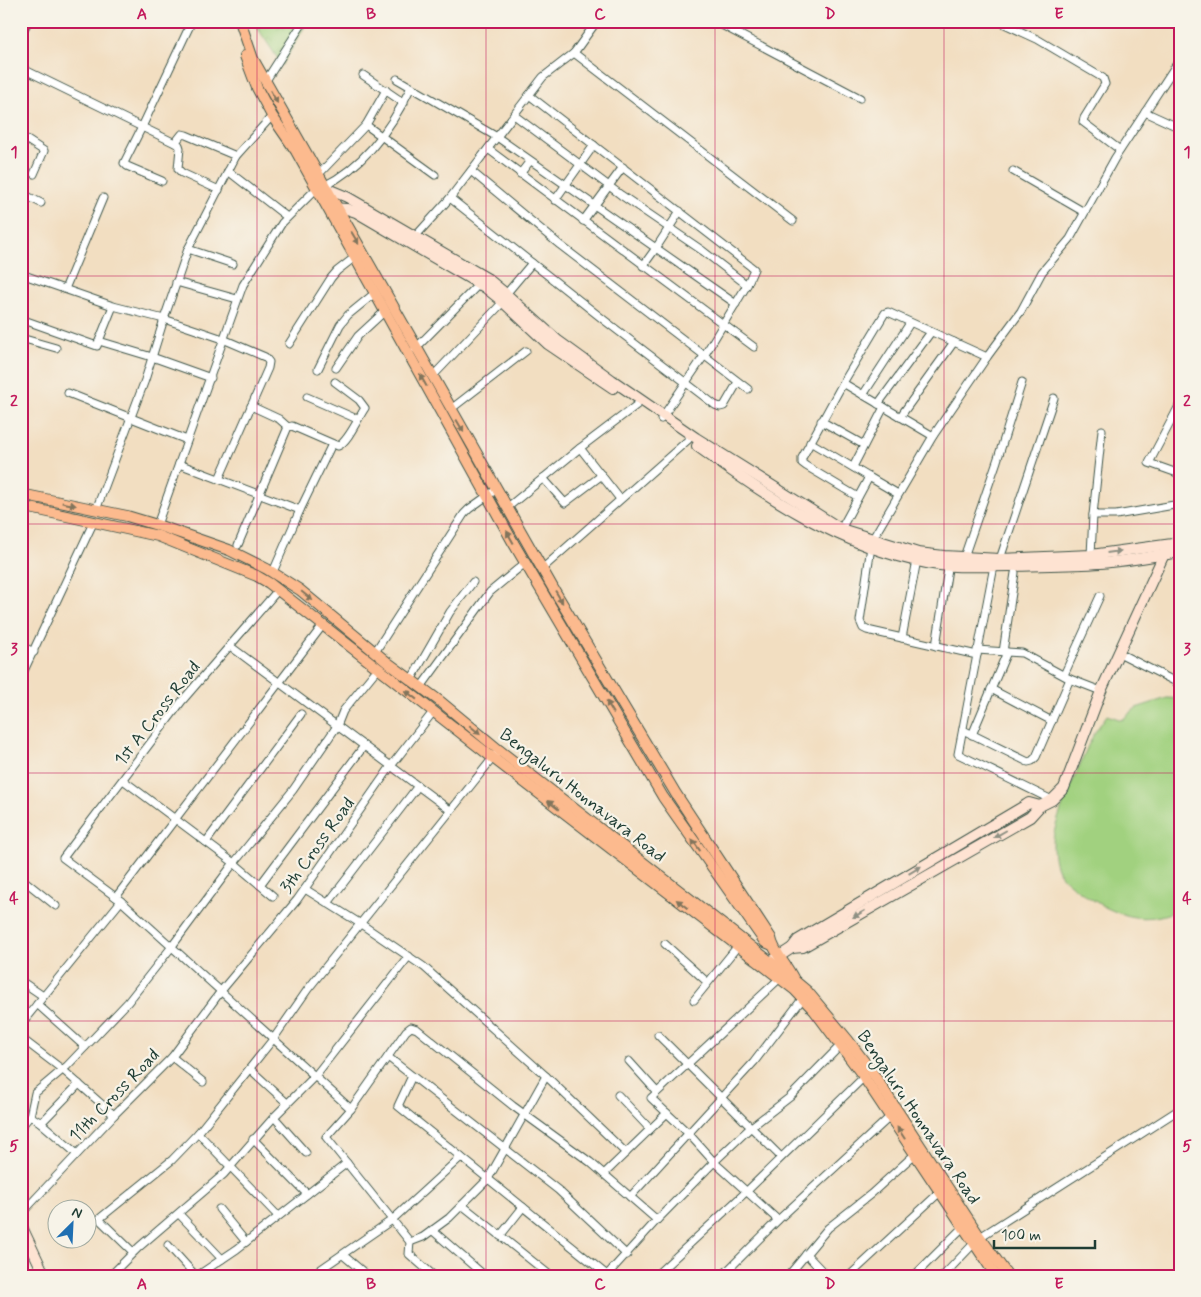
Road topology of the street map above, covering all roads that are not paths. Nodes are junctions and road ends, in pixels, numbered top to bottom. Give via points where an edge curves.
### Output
1 (27, 21) edge
2 (192, 21) edge
3 (233, 21) edge
4 (240, 21) edge
5 (304, 21) edge
6 (597, 21) edge
7 (714, 21) edge
8 (998, 21) edge
9 (21, 31) edge
10 (574, 52) junction
11 (1180, 59) edge
12 (21, 68) edge
13 (363, 75) dead end
14 (397, 79) dead end
15 (266, 82) junction
16 (412, 87) junction
17 (386, 90) junction
18 (529, 95) junction
19 (860, 98) dead end
20 (404, 103) junction
21 (1145, 112) junction
22 (514, 114) junction
23 (272, 116) junction
24 (366, 125) junction
25 (142, 127) junction
26 (1180, 128) edge
27 (21, 136) edge
28 (382, 137) junction
29 (497, 137) junction
30 (175, 143) junction
31 (594, 145) junction
32 (488, 149) junction
33 (1120, 150) junction
34 (236, 156) junction
35 (530, 161) junction
36 (581, 164) junction
37 (623, 167) junction
38 (228, 171) junction
39 (471, 171) junction
40 (1013, 171) dead end
41 (34, 174) dead end
42 (520, 174) junction
43 (318, 175) junction
44 (435, 175) dead end
45 (162, 181) dead end
46 (566, 185) junction
47 (609, 185) junction
48 (321, 187) junction
49 (219, 190) junction
50 (21, 193) edge
51 (103, 198) dead end
52 (450, 198) junction
53 (555, 200) junction
54 (41, 203) dead end
55 (594, 205) junction
56 (332, 208) junction
57 (680, 211) junction
58 (1084, 212) junction
59 (287, 217) junction
60 (582, 221) junction
61 (793, 221) dead end
62 (668, 227) junction
63 (413, 240) junction
64 (656, 248) junction
65 (188, 249) junction
66 (355, 257) junction
67 (532, 263) junction
68 (233, 264) dead end
69 (643, 266) junction
70 (23, 275) edge
71 (176, 282) junction
72 (479, 284) junction
73 (21, 285) edge
74 (748, 285) junction
75 (65, 289) junction
76 (375, 293) junction
77 (505, 298) junction
78 (237, 299) junction
79 (736, 304) junction
80 (113, 306) junction
81 (385, 311) junction
82 (21, 319) edge
83 (164, 319) junction
84 (910, 322) junction
85 (723, 325) junction
86 (931, 332) junction
87 (21, 338) edge
88 (223, 340) junction
89 (98, 341) junction
90 (954, 342) junction
91 (289, 344) dead end
92 (754, 347) dead end
93 (56, 348) dead end
94 (413, 351) junction
95 (526, 351) dead end
96 (704, 356) junction
97 (152, 357) junction
98 (987, 357) junction
99 (336, 368) dead end
100 (318, 369) dead end
101 (211, 378) junction
102 (432, 378) junction
103 (335, 382) dead end
104 (738, 382) junction
105 (1022, 382) dead end
106 (686, 383) junction
107 (843, 383) junction
108 (748, 389) dead end
109 (68, 393) dead end
110 (863, 395) junction
111 (308, 397) dead end
112 (1054, 398) dead end
113 (638, 404) junction
114 (1180, 404) edge
115 (251, 406) junction
116 (881, 406) junction
117 (451, 409) junction
118 (131, 417) junction
119 (900, 417) junction
120 (662, 418) junction
121 (357, 419) junction
122 (822, 421) junction
123 (288, 427) junction
124 (1102, 430) dead end
125 (933, 436) junction
126 (188, 440) junction
127 (688, 440) junction
128 (810, 442) junction
129 (332, 444) junction
130 (864, 444) junction
131 (580, 448) junction
132 (179, 464) junction
133 (853, 467) junction
134 (1180, 474) edge
135 (602, 475) junction
136 (870, 477) junction
137 (543, 478) junction
138 (219, 479) junction
139 (497, 489) junction
140 (21, 494) edge
141 (259, 494) junction
142 (898, 494) junction
143 (487, 496) junction
144 (858, 497) junction
145 (620, 498) junction
146 (1180, 504) edge
147 (21, 506) edge
148 (508, 507) junction
149 (96, 510) junction
150 (300, 510) junction
151 (1093, 515) junction
152 (94, 521) junction
153 (157, 525) junction
154 (841, 529) junction
155 (871, 543) junction
156 (1180, 543) edge
157 (238, 545) dead end
158 (1166, 549) junction
159 (1180, 552) edge
160 (1091, 555) junction
161 (964, 557) junction
162 (916, 560) junction
163 (949, 561) junction
164 (997, 562) junction
165 (525, 563) junction
166 (543, 568) junction
167 (273, 572) junction
168 (1015, 574) dead end
169 (473, 582) dead end
170 (278, 590) junction
171 (1100, 596) dead end
172 (323, 625) junction
173 (902, 638) junction
174 (21, 646) edge
175 (230, 646) junction
176 (936, 646) junction
177 (34, 652) junction
178 (375, 652) junction
179 (1005, 652) junction
180 (977, 653) junction
181 (1119, 653) junction
182 (378, 668) junction
183 (21, 677) edge
184 (1067, 677) junction
185 (411, 680) junction
186 (280, 683) junction
187 (1180, 684) edge
188 (421, 687) junction
189 (991, 689) junction
190 (1101, 691) junction
191 (433, 712) junction
192 (301, 714) dead end
193 (1052, 721) junction
194 (337, 726) junction
195 (963, 730) junction
196 (972, 735) junction
197 (364, 746) junction
198 (496, 754) junction
199 (391, 766) junction
200 (123, 780) junction
201 (418, 786) junction
202 (1052, 800) junction
203 (450, 810) junction
204 (176, 820) junction
205 (206, 842) junction
206 (234, 863) junction
207 (21, 878) edge
208 (260, 885) junction
209 (305, 888) junction
210 (274, 896) dead end
211 (119, 899) junction
212 (328, 903) junction
213 (56, 906) dead end
214 (361, 924) junction
215 (756, 929) junction
216 (735, 934) junction
217 (665, 944) dead end
218 (772, 945) junction
219 (172, 947) junction
220 (737, 947) junction
221 (409, 956) junction
222 (780, 956) junction
223 (766, 964) junction
224 (779, 979) junction
225 (21, 981) edge
226 (707, 982) junction
227 (797, 990) junction
228 (221, 991) junction
229 (43, 996) junction
230 (694, 1000) dead end
231 (36, 1004) junction
232 (21, 1024) edge
233 (658, 1035) dead end
234 (21, 1038) edge
235 (274, 1038) junction
236 (841, 1045) junction
237 (85, 1047) junction
238 (172, 1057) junction
239 (388, 1057) junction
240 (628, 1061) dead end
241 (686, 1064) junction
242 (250, 1069) junction
243 (63, 1070) junction
244 (315, 1076) junction
245 (412, 1076) junction
246 (546, 1076) junction
247 (864, 1077) junction
248 (203, 1082) dead end
249 (79, 1084) junction
250 (657, 1092) junction
251 (618, 1095) dead end
252 (721, 1098) junction
253 (287, 1103) junction
254 (351, 1109) junction
255 (1180, 1109) edge
256 (667, 1113) junction
257 (893, 1113) junction
258 (524, 1114) junction
259 (30, 1116) junction
260 (114, 1116) junction
261 (274, 1117) junction
262 (40, 1122) junction
263 (21, 1127) edge
264 (750, 1128) junction
265 (650, 1129) junction
266 (198, 1133) junction
267 (688, 1134) junction
268 (253, 1139) junction
269 (505, 1149) junction
270 (306, 1153) dead end
271 (626, 1153) junction
272 (77, 1154) junction
273 (915, 1154) junction
274 (461, 1157) junction
275 (781, 1158) junction
276 (347, 1162) junction
277 (714, 1162) junction
278 (230, 1165) junction
279 (604, 1174) junction
280 (488, 1179) junction
281 (747, 1190) junction
282 (940, 1192) junction
283 (307, 1194) junction
284 (630, 1197) junction
285 (462, 1205) junction
286 (523, 1207) junction
287 (219, 1209) dead end
288 (21, 1214) edge
289 (179, 1214) junction
290 (278, 1216) junction
291 (392, 1220) junction
292 (657, 1220) junction
293 (778, 1220) junction
294 (21, 1225) edge
295 (963, 1227) junction
296 (432, 1230) junction
297 (500, 1236) junction
298 (977, 1240) junction
299 (246, 1242) junction
300 (410, 1242) junction
301 (168, 1245) dead end
302 (31, 1246) junction
303 (133, 1252) junction
304 (806, 1254) junction
305 (343, 1255) junction
306 (627, 1255) junction
307 (21, 1259) edge
308 (222, 1259) junction
309 (607, 1275) edge
310 (45, 1276) edge
311 (110, 1276) edge
312 (196, 1276) edge
313 (311, 1276) edge
314 (368, 1276) edge
315 (434, 1276) edge
316 (485, 1276) edge
317 (551, 1276) edge
318 (655, 1276) edge
319 (722, 1276) edge
320 (788, 1276) edge
321 (827, 1276) edge
322 (850, 1276) edge
323 (914, 1276) edge
324 (943, 1276) edge
325 (996, 1276) edge
326 (1008, 1276) edge

1 - 9 main road
2 - 25 street
3 - 23 main road via 257,88
4 - 15 main road via 253,59
5 - 15 street
6 - 10 street
7 - 19 street
8 - 33 street via 1037,39 1103,78 1106,84 1083,122
10 - 18 street via 543,77
10 - 61 street
11 - 21 street
12 - 25 street
13 - 17 street
14 - 16 street
15 -> 43 main road
16 - 20 street
16 - 29 street
17 - 20 street
17 - 24 street
18 - 22 street
18 - 31 street
20 - 28 street
21 - 26 street
21 - 33 street
22 - 29 street
22 - 36 street
23 - 34 street
23 - 48 main road
24 - 28 street
24 - 43 street
25 - 30 street
25 - 45 street via 124,163
27 - 41 street via 44,151
28 - 44 street
28 - 48 street via 343,177
29 - 32 street
29 - 35 street
30 - 34 street via 182,134
30 - 49 street via 180,148 178,169
31 - 36 street
31 - 37 street
32 - 39 street
32 - 42 street
33 - 58 street
34 - 38 street
35 - 42 street
35 - 46 street
36 - 46 street
36 - 47 street
37 - 47 street
37 - 57 street
38 - 49 street
38 - 59 street
39 - 52 street
39 - 96 street via 560,245
40 - 58 street
42 - 53 street
43 - 48 main road
46 - 53 street
46 - 55 street
47 - 55 street
47 - 62 street
48 - 56 main road
48 - 59 street
48 - 63 main road via 373,212
49 - 65 street
50 - 54 street
51 - 75 street
52 - 63 street
52 - 67 street
53 - 60 street
55 - 60 street
55 - 64 street
56 - 63 main road via 356,212
56 - 66 main road
56 -> 94 main road
57 - 62 street
57 - 74 street via 754,269
58 - 98 street via 1070,239 1042,272 1021,311
59 - 78 street via 250,272
60 - 69 street
62 - 64 street
62 - 74 street
63 - 72 main road
63 - 77 main road via 488,280
64 - 69 street
64 - 79 street
65 - 68 street
65 - 71 street
66 - 76 main road
66 - 91 street via 332,278
67 - 77 street
67 - 106 street
69 - 85 street
70 - 73 street
70 - 75 street
71 - 78 street
71 - 83 street
72 - 77 main road
72 - 94 street
74 - 79 street
75 - 80 street
76 - 81 main road
76 - 100 street via 340,325
77 - 102 street
77 - 113 main road via 536,334 598,380
77 - 120 main road
78 - 88 street
79 - 85 street
80 - 83 street
80 - 89 street
81 - 94 main road
81 - 99 street via 358,336
82 - 89 street via 97,346
83 - 88 street
83 - 97 street
84 - 86 street
84 - 107 street via 885,312
84 - 110 street
85 - 92 street
85 - 96 street
86 - 90 street
86 - 116 street
87 - 93 street
88 - 101 street
88 - 115 street via 265,357 269,362
89 - 97 street
90 - 98 street
90 - 119 street
94 - 102 main road
143 -> 94 main road
95 - 117 street
96 - 104 street
96 - 106 street
97 - 101 street
97 - 118 street
98 - 125 street
101 - 126 street
102 - 117 main road
103 - 121 street via 359,400 364,408
104 - 106 street via 724,406 720,407
104 - 108 street
105 - 161 street
106 - 120 street
107 - 110 street
107 - 122 street
109 - 118 street
110 - 116 street
111 - 121 street
112 - 164 street
113 - 120 main road
113 - 131 street
114 - 134 street via 1149,463
115 - 123 street via 279,419
115 - 138 street
116 - 119 street
116 - 130 street
117 -> 139 main road
118 - 126 street
118 - 149 street
119 - 125 street
120 - 127 main road
120 - 154 main road
121 - 129 street via 342,444
122 - 128 street
122 - 130 street
123 - 129 street
123 - 141 street
124 - 151 street
125 - 142 street
126 - 132 street
127 - 145 street
127 - 155 main road via 800,514 835,533
128 - 133 street
128 - 144 street via 802,463
129 - 150 street
130 - 133 street
131 - 135 street
131 - 137 street
132 - 138 street
132 - 153 street
133 - 136 street
135 - 137 street via 565,503
135 - 145 street
136 - 142 street
136 - 144 street
137 - 148 street
138 - 141 street
139 - 143 street
139 - 148 main road
140 -> 149 main road, Bengaluru Honnavara Road
141 - 150 street
141 - 157 street
142 - 155 street
165 -> 143 main road
143 - 178 street via 464,514
144 - 154 street
145 - 166 street
146 - 151 street via 1116,515
147 - 152 main road, Bengaluru Honnavara Road
148 - 166 main road
149 - 153 main road, Bengaluru Honnavara Road
150 - 167 street
151 - 160 street
152 - 170 main road, Bengaluru Honnavara Road via 169,539 257,576
152 - 177 street
153 - 167 main road, Bengaluru Honnavara Road via 229,550
154 - 155 main road
155 - 162 main road
155 - 163 main road
155 - 173 street via 860,621 867,630
156 - 158 main road
158 - 159 main road
160 -> 158 main road
158 - 164 main road via 1103,563
158 - 181 main road
160 - 164 main road
161 - 163 main road
161 - 164 main road
162 - 163 main road
162 - 173 street
163 - 164 main road
163 - 176 street
164 - 180 street
165 - 188 street via 490,592
215 -> 165 main road via 663,798
166 -> 218 main road via 676,794 771,938
167 -> 178 main road, Bengaluru Honnavara Road
168 - 179 street
169 - 185 street via 450,612
170 - 172 main road, Bengaluru Honnavara Road
170 - 175 street, 1st A Cross Road
171 - 184 street
172 - 182 main road, Bengaluru Honnavara Road
172 - 186 street
173 - 176 street
174 - 177 street
175 - 186 street
175 - 200 street, 1st A Cross Road via 182,701
176 - 180 street
177 - 183 street
178 - 185 main road, Bengaluru Honnavara Road
179 - 180 street
179 - 184 street via 1022,653
179 - 189 street
180 - 195 street
181 - 187 street
181 - 190 main road
191 -> 182 main road, Bengaluru Honnavara Road
182 - 194 street via 343,711
184 - 190 street
184 - 193 street
185 - 188 main road, Bengaluru Honnavara Road
186 - 194 street
186 - 204 street
188 -> 198 main road, Bengaluru Honnavara Road
189 - 193 street
189 - 196 street
190 - 202 main road via 1064,788
191 - 198 main road, Bengaluru Honnavara Road
191 - 199 street, 3th Cross Road
192 - 205 street
193 - 196 street via 1036,757 1028,762
194 - 197 street
194 - 206 street via 293,790
195 - 196 street
195 - 202 street via 958,754
197 - 199 street
197 - 208 street
198 - 203 street
198 - 216 main road, Bengaluru Honnavara Road
220 -> 198 main road, Bengaluru Honnavara Road
199 - 201 street
199 - 209 street, 3th Cross Road
200 - 204 street
200 - 211 street, 1st A Cross Road via 63,858
201 - 203 street
201 - 212 street
202 - 222 main road via 1040,806 1030,817 802,947 792,948
203 - 214 street
204 - 205 street
204 - 211 street
205 - 206 street
206 - 208 street
206 - 219 street
207 - 213 street
208 - 210 street
209 - 212 street
209 - 228 street, 3th Cross Road
211 - 219 street
211 - 229 street
212 - 214 street
214 - 221 street
214 - 235 street
215 - 216 main road via 751,938
215 - 218 main road via 765,942
216 - 223 main road, Bengaluru Honnavara Road
217 - 226 street
218 - 222 main road
219 - 228 street
219 - 237 street via 128,1002
220 - 223 main road, Bengaluru Honnavara Road
220 - 226 street
221 - 244 street
221 - 246 street
222 - 223 main road
222 - 227 main road
223 - 224 main road, Bengaluru Honnavara Road
223 - 227 main road, Bengaluru Honnavara Road
224 - 227 main road, Bengaluru Honnavara Road
224 - 241 street
225 - 229 street
226 - 230 street
227 - 236 main road, Bengaluru Honnavara Road
227 - 252 street via 763,1052
227 - 257 main road, Bengaluru Honnavara Road via 807,991 848,1040
228 - 235 street
228 - 238 street, 11th Cross Road
229 - 231 street
231 - 232 street
231 - 237 street
233 - 241 street
234 - 243 street
235 - 242 street
235 - 244 street
236 - 247 main road, Bengaluru Honnavara Road
236 - 264 street via 790,1097
237 - 243 street
238 - 248 street
238 - 260 street, 11th Cross Road
239 - 245 street
239 - 254 street
239 - 258 street via 406,1031 411,1027 417,1029
240 - 250 street
241 - 250 street
241 - 252 street
242 - 253 street
242 - 266 street
243 - 249 street
243 - 259 street via 35,1093
244 - 253 street
244 - 254 street
245 - 269 street
245 - 274 street via 398,1106
246 - 258 street
246 - 271 street
247 - 257 main road, Bengaluru Honnavara Road
247 - 275 street
249 - 260 street
249 - 262 street
250 - 256 street via 651,1098
251 - 265 street
252 - 264 street
252 - 267 street
253 - 261 street
254 - 276 street via 326,1136
255 - 298 street
256 - 265 street
256 - 267 street
273 -> 257 main road, Bengaluru Honnavara Road
257 - 293 street
257 - 298 main road, Bengaluru Honnavara Road
258 - 269 street
258 - 279 street
259 - 262 street
259 - 263 street
260 - 272 street, 11th Cross Road
261 - 268 street
261 - 270 street
262 - 272 street
264 - 275 street
264 - 277 street
265 - 271 street
266 - 278 street
266 - 303 street via 172,1160 99,1219
267 - 277 street
267 - 284 street
268 - 278 street
268 - 283 street
269 - 280 street
269 - 306 street via 558,1190
271 - 279 street
272 - 288 street, 11th Cross Road
273 - 282 main road, Bengaluru Honnavara Road
273 - 304 street via 828,1228
274 - 280 street
274 - 291 street
275 - 281 street
276 - 283 street
276 - 291 street
277 - 281 street
277 - 292 street
278 - 289 street
278 - 290 street
279 - 284 street
280 - 285 street
280 - 286 street
281 - 293 street
281 - 318 street
282 - 295 main road, Bengaluru Honnavara Road
282 - 322 street
283 - 290 street
284 - 292 street
285 - 296 street
285 - 297 street
286 - 297 street
286 - 309 street
287 - 299 street
289 - 303 street
289 - 308 street
290 - 299 street
291 - 300 street
291 - 305 street
292 - 306 street
293 - 319 street
294 - 302 main road
295 - 298 main road, Bengaluru Honnavara Road
295 - 323 street
296 - 300 street
296 - 316 street
297 - 317 street
298 - 324 street
298 - 325 main road, Bengaluru Honnavara Road
298 - 326 main road, Bengaluru Honnavara Road
299 - 308 street
300 - 315 street via 409,1254
301 - 312 street
302 - 307 street
302 - 310 main road
303 - 311 street
304 - 320 street
304 - 321 street
305 - 313 street
305 - 314 street
306 - 309 street
308 - 312 street

